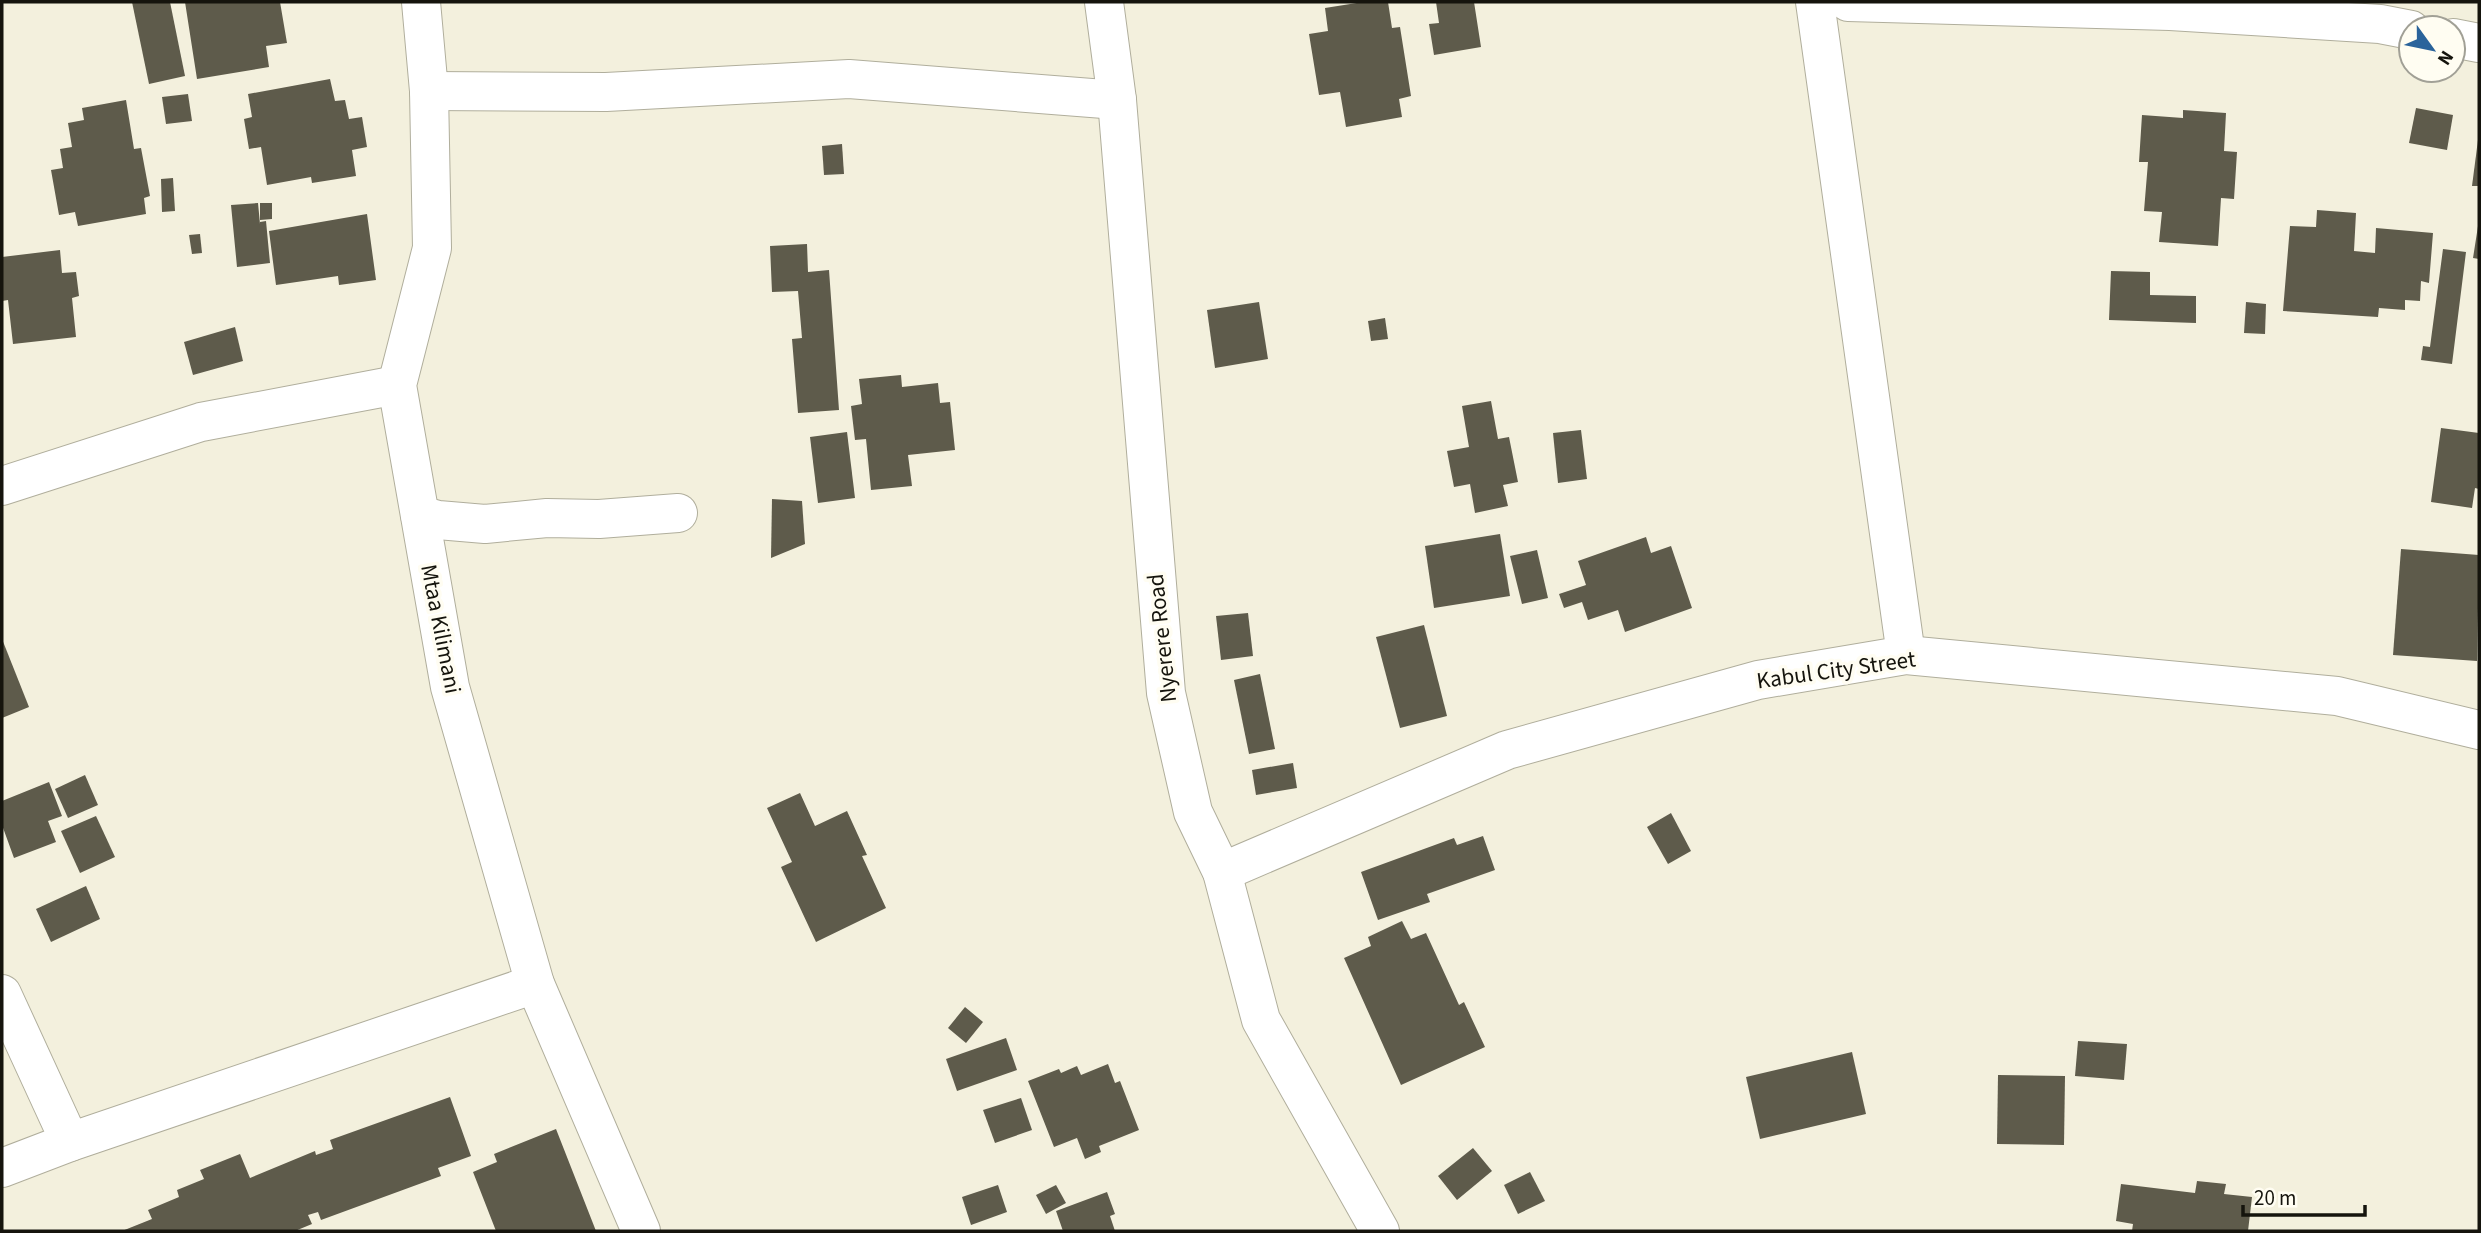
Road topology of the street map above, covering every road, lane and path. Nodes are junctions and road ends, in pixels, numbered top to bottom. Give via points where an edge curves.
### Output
1 (421, 2) edge
2 (1104, 2) edge
3 (1815, 2) edge
4 (1848, 2) edge
5 (2397, 27) edge
6 (429, 91) junction
7 (1117, 100) junction
8 (397, 385) junction
9 (2, 486) edge
10 (678, 513) dead end
11 (420, 515) junction
12 (1906, 655) junction
13 (2479, 730) edge
14 (1222, 872) junction
15 (535, 984) junction
16 (2, 994) edge
17 (70, 1142) junction
18 (2, 1168) edge
19 (641, 1231) edge
20 (1380, 1231) edge

1 - 6 street, Mtaa Kilimani
2 - 7 street, Nyerere Road
3 - 12 street
4 - 5 street via 2170,11
6 - 7 street via 606,92 849,79
6 - 8 street, Mtaa Kilimani via 432,248
7 - 14 street, Nyerere Road via 1166,692 1193,811
8 - 9 street via 201,422
8 - 11 street, Mtaa Kilimani
10 - 11 street via 485,524
11 - 15 street, Mtaa Kilimani via 450,687
12 - 13 street, Kabul City Street via 2337,696
12 - 14 street, Kabul City Street via 1758,680 1507,750
14 - 20 street, Nyerere Road via 1261,1020
15 - 17 street
15 - 19 street, Mtaa Kilimani
16 - 17 street
17 - 18 street

